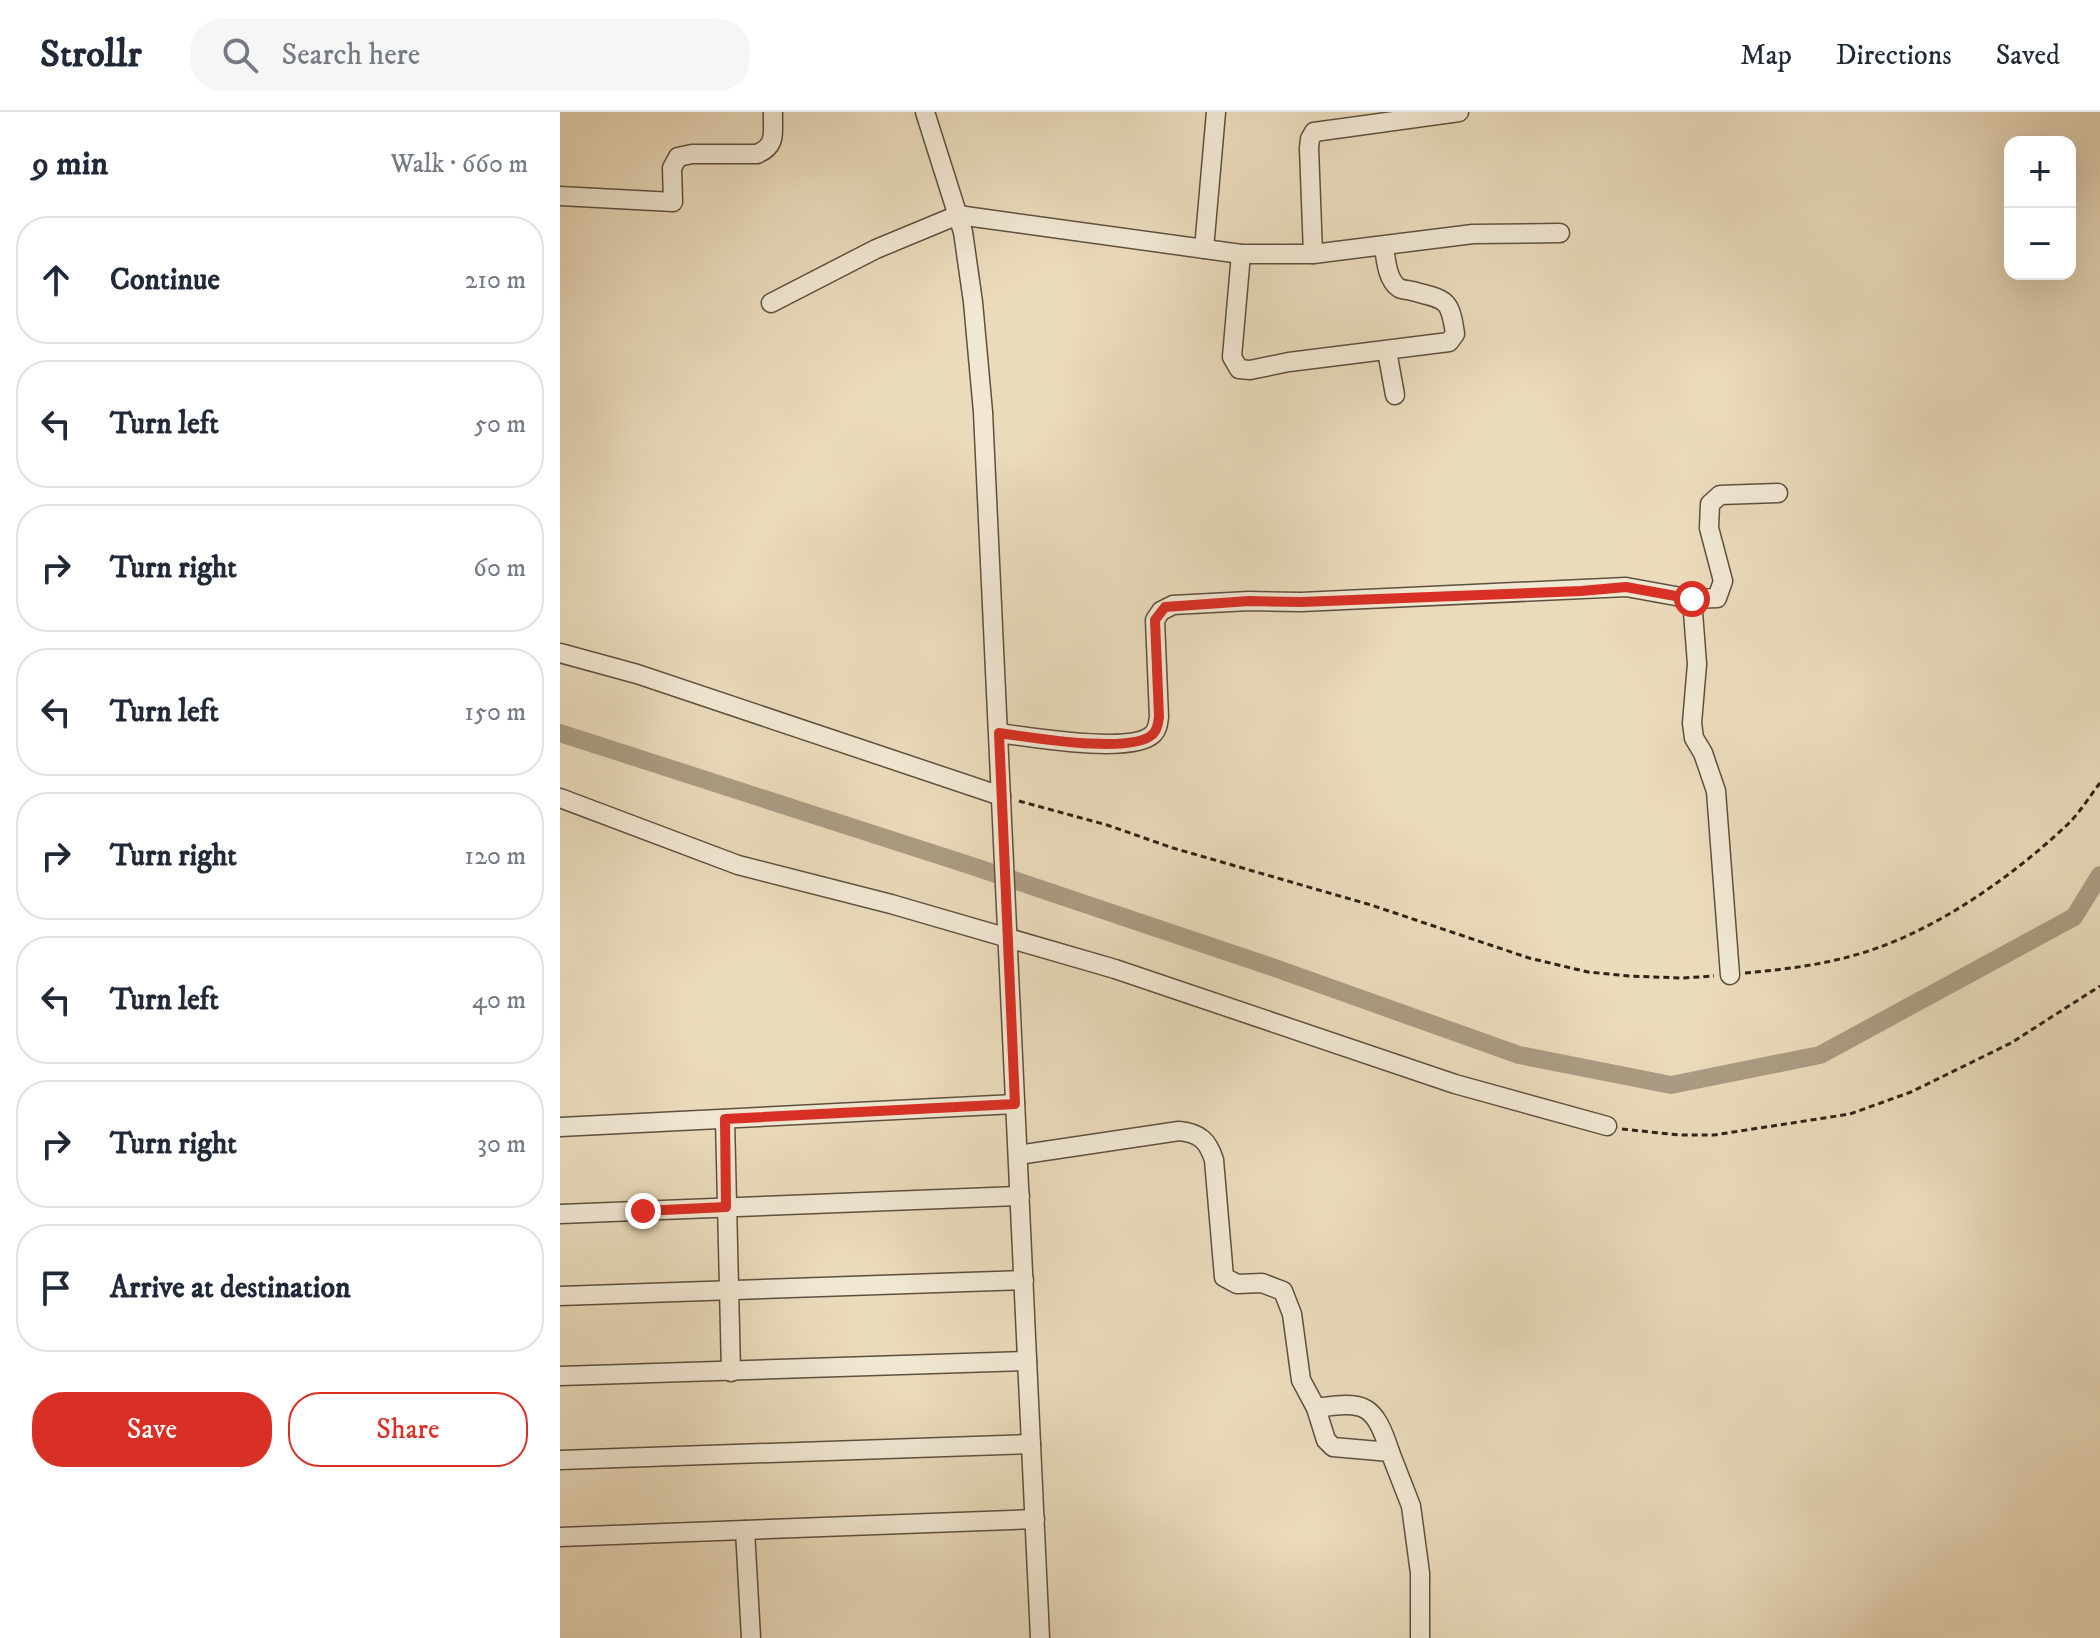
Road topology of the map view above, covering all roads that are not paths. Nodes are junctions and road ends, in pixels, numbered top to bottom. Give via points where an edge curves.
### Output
1 (773, 112) edge
2 (925, 112) edge
3 (1216, 112) edge
4 (1459, 112) edge
5 (560, 196) edge
6 (958, 215) junction
7 (1560, 233) dead end
8 (1384, 247) junction
9 (1204, 249) junction
10 (1241, 254) junction
11 (1313, 254) junction
12 (771, 303) dead end
13 (1387, 351) junction
14 (1395, 395) dead end
15 (1778, 493) dead end
16 (1692, 599) junction
17 (560, 653) edge
18 (999, 733) junction
19 (1001, 796) junction
20 (560, 798) edge
21 (1008, 939) junction
22 (1730, 975) road end
23 (1015, 1104) junction
24 (725, 1119) junction
25 (1607, 1126) road end
26 (560, 1127) edge
27 (1018, 1155) junction
28 (1020, 1196) junction
29 (726, 1207) junction
30 (560, 1214) edge
31 (1024, 1280) junction
32 (730, 1291) junction
33 (560, 1296) edge
34 (1027, 1361) junction
35 (731, 1372) junction
36 (560, 1376) edge
37 (1316, 1408) junction
38 (1031, 1444) junction
39 (1390, 1452) junction
40 (560, 1460) edge
41 (1035, 1519) junction
42 (745, 1530) junction
43 (560, 1537) edge
44 (751, 1638) edge
45 (1040, 1638) edge
46 (1420, 1638) edge

1 - 5 street via 772,139 765,151 678,157 672,168 673,202
2 - 6 street
3 - 9 street
4 - 11 street via 1314,132 1309,148
6 - 9 street
6 - 12 street via 876,249
6 - 18 street via 983,412
7 - 8 street via 1473,234
8 - 11 street
8 - 13 street via 1399,287 1447,302 1455,334 1449,342
9 - 10 street
10 - 11 street
10 - 13 street via 1232,353 1239,369
13 - 14 street
15 - 16 street via 1720,495 1710,504 1709,528 1723,581 1717,598
16 - 18 street via 1626,587 1173,605 1155,620 1159,717 1152,735 1105,744
16 - 22 street via 1697,664 1692,723 1716,791
17 - 19 street
18 - 19 street
19 - 21 street
20 - 21 street via 738,865
21 - 23 street
21 - 25 street via 1115,969 1455,1084
23 - 24 street
23 - 27 street
24 - 26 street
24 - 29 street
27 - 28 street
27 - 37 street via 1179,1131 1201,1137 1214,1160 1224,1277 1283,1291 1292,1314 1301,1380
28 - 29 street
28 - 31 street
29 - 30 street
29 - 32 street
31 - 32 street
31 - 34 street
32 - 33 street
32 - 35 street
34 - 35 street
34 - 38 street
35 - 36 street
37 - 39 street via 1333,1447
37 - 39 street via 1340,1404 1368,1410 1382,1427
38 - 40 street
38 - 41 street
39 - 46 street via 1411,1506 1420,1573
41 - 42 street
41 - 45 street
42 - 43 street
42 - 44 street

